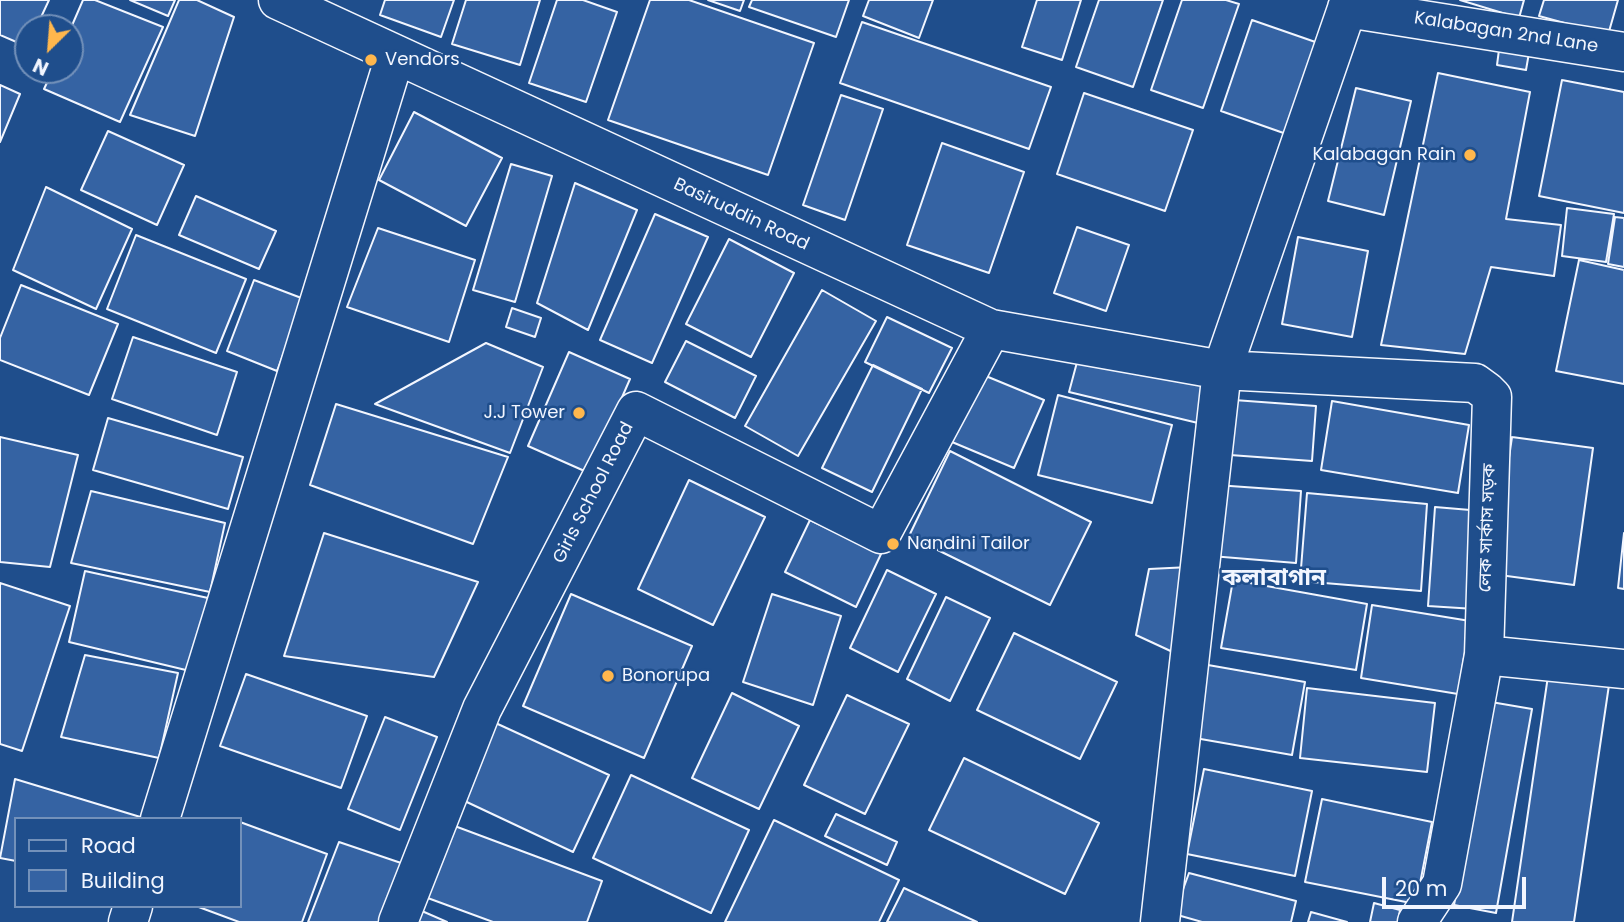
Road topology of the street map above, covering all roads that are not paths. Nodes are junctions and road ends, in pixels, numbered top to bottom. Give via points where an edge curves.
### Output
1 (278, 0) edge
2 (1348, 4) edge
3 (1624, 52) edge
4 (395, 57) junction
5 (991, 329) junction
6 (1222, 370) junction
7 (1484, 655) junction
8 (1624, 669) edge
9 (161, 817) edge
10 (398, 922) edge
11 (1160, 922) edge
12 (1417, 922) edge

1 - 4 street, Basiruddin Road
2 - 3 street, Kalabagan 2nd Lane
2 - 6 street
4 - 5 street, Basiruddin Road
4 - 9 street
5 - 6 street, Basiruddin Road
5 - 10 street, Girls School Road via 881,534 636,411 482,709
6 - 7 street, লেক সার্কাস সড়ক via 1475,383 1492,397
6 - 11 street
7 - 8 street
7 - 12 street, লেক সার্কাস সড়ক via 1442,884

